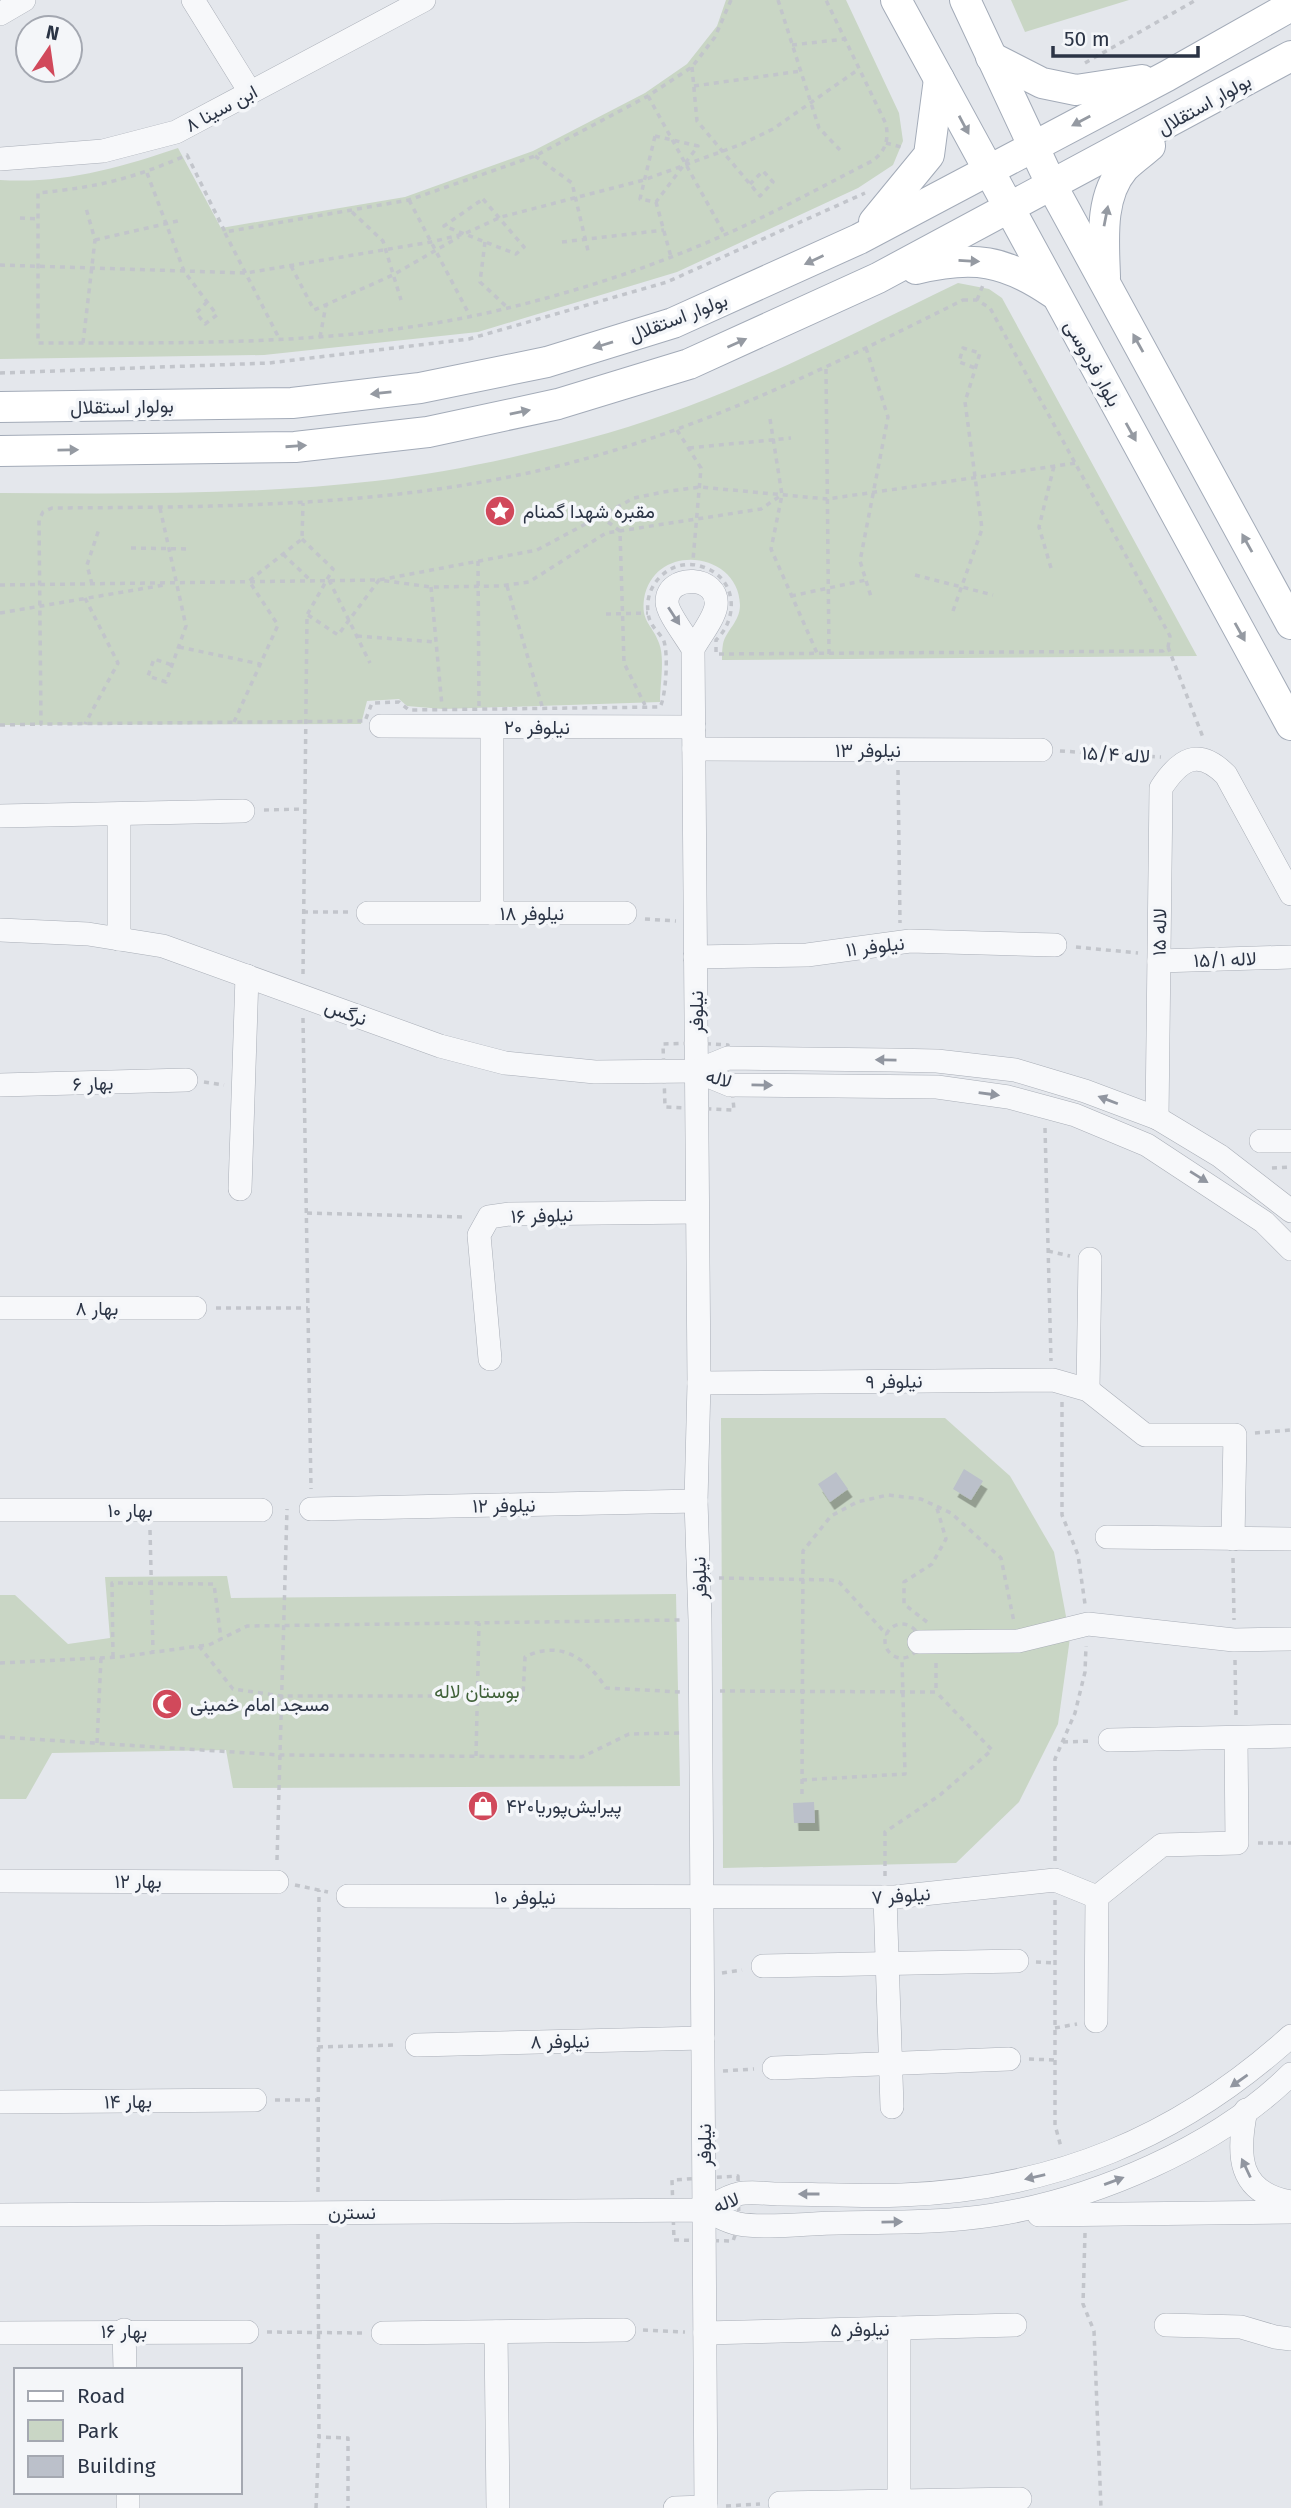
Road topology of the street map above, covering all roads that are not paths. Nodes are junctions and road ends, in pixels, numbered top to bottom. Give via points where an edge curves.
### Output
1 (24, 0) edge
2 (193, 0) edge
3 (424, 0) edge
4 (896, 0) edge
5 (965, 0) edge
6 (1291, 6) edge
7 (0, 14) edge
8 (1291, 56) edge
9 (991, 57) junction
10 (1167, 76) junction
11 (939, 78) junction
12 (250, 92) junction
13 (1188, 114) junction
14 (1032, 147) junction
15 (0, 159) edge
16 (989, 170) junction
17 (1052, 186) junction
18 (1009, 209) junction
19 (859, 239) junction
20 (878, 278) junction
21 (1105, 284) junction
22 (1057, 296) junction
23 (0, 407) edge
24 (0, 451) edge
25 (1291, 624) edge
26 (693, 649) dead end
27 (485, 718) junction
28 (1291, 725) edge
29 (381, 726) dead end
30 (694, 738) junction
31 (1041, 750) road end
32 (243, 811) road end
33 (118, 814) junction
34 (0, 816) edge
35 (1291, 894) edge
36 (368, 913) road end
37 (492, 913) junction
38 (625, 913) road end
39 (0, 930) edge
40 (118, 939) junction
41 (1055, 945) road end
42 (695, 957) junction
43 (1291, 957) edge
44 (1159, 961) junction
45 (247, 976) junction
46 (696, 1071) junction
47 (186, 1080) road end
48 (0, 1085) edge
49 (1157, 1118) junction
50 (1261, 1141) dead end
51 (1291, 1141) edge
52 (240, 1189) dead end
53 (1291, 1211) edge
54 (697, 1212) junction
55 (1291, 1249) edge
56 (1090, 1259) dead end
57 (0, 1308) edge
58 (195, 1308) road end
59 (490, 1359) dead end
60 (699, 1383) junction
61 (1088, 1390) junction
62 (696, 1501) junction
63 (311, 1509) road end
64 (0, 1510) edge
65 (261, 1510) road end
66 (1107, 1537) dead end
67 (1233, 1539) junction
68 (1291, 1539) edge
69 (1291, 1639) edge
70 (928, 1642) road end
71 (1291, 1736) edge
72 (1236, 1738) junction
73 (1110, 1740) road end
74 (0, 1881) edge
75 (277, 1882) road end
76 (348, 1896) road end
77 (885, 1897) junction
78 (1097, 1897) junction
79 (702, 1898) junction
80 (1017, 1961) dead end
81 (888, 1964) junction
82 (763, 1966) road end
83 (1096, 2021) dead end
84 (1291, 2036) edge
85 (703, 2038) junction
86 (417, 2045) road end
87 (1009, 2059) road end
88 (891, 2063) junction
89 (774, 2068) road end
90 (1291, 2074) edge
91 (256, 2100) road end
92 (0, 2102) edge
93 (892, 2107) dead end
94 (1246, 2110) junction
95 (1291, 2202) edge
96 (704, 2210) junction
97 (1291, 2212) edge
98 (0, 2214) edge
99 (993, 2215) junction
100 (1015, 2325) dead end
101 (1166, 2325) dead end
102 (899, 2328) junction
103 (124, 2330) junction
104 (624, 2330) road end
105 (247, 2332) road end
106 (496, 2332) junction
107 (0, 2333) edge
108 (383, 2333) road end
109 (705, 2333) junction
110 (1291, 2339) edge
111 (125, 2368) edge
112 (1020, 2499) dead end
113 (899, 2501) junction
114 (780, 2503) road end
115 (498, 2508) edge
116 (675, 2508) edge
117 (706, 2508) edge

1 - 7 street
2 - 12 street
3 - 12 street, ابن سینا ۸
4 - 11 main road, بلوار فردوسی
5 - 9 main road
6 - 10 main road, بولوار استقلال
8 - 13 main road, بولوار استقلال
9 - 10 main road via 1042,83 1076,90
9 - 14 main road
10 -> 14 main road, بولوار استقلال
11 -> 16 main road, بلوار فردوسی
11 - 19 main road via 929,155
12 - 15 street, ابن سینا ۸ via 176,132 103,151
13 - 17 main road, بولوار استقلال
21 -> 13 main road via 1103,228 1110,196 1123,169
14 - 16 main road, بولوار استقلال
14 - 17 main road
16 - 18 main road, بلوار فردوسی
16 - 19 main road, بولوار استقلال
17 - 18 main road, بولوار استقلال
17 - 21 main road
18 - 20 main road, بولوار استقلال
18 - 22 main road, بلوار فردوسی
19 -> 23 main road, بولوار استقلال via 673,323 547,362 421,388 292,403
20 -> 22 main road via 953,260 990,262 1026,274
24 -> 20 main road, بولوار استقلال via 295,447 428,432 558,404 689,364
25 -> 21 main road
22 -> 28 main road, بلوار فردوسی
26 - 30 street, نیلوفر
27 - 29 street, نیلوفر ۲۰
27 - 30 street, نیلوفر ۲۰
27 - 37 street
30 - 31 street, نیلوفر ۱۳ via 898,750
30 - 42 street, نیلوفر
32 - 33 street
33 - 34 street
33 - 40 street
35 - 44 street, لاله ۱۵ via 1226,775 1201,760 1173,769 1161,788
36 - 37 street, نیلوفر ۱۸
37 - 38 street, نیلوفر ۱۸
39 - 40 street, نرگس
40 - 45 street, نرگس via 163,946
41 - 42 street, نیلوفر ۱۱ via 900,943 807,956
42 - 46 street, نیلوفر
43 - 44 street, لاله ۱۵/۱
44 - 49 street, لاله ۱۵
45 - 46 street, نرگس via 440,1046 505,1063 595,1072
45 - 52 street
49 -> 46 street, لاله via 1015,1070 937,1061 728,1058
46 - 54 street, نیلوفر
46 -> 55 street, لاله via 730,1085 937,1087 1008,1097 1075,1115 1157,1151 1264,1222
47 - 48 street, بهار ۶
49 - 53 street, لاله via 1220,1156
50 - 51 street
54 - 59 street, نیلوفر ۱۶ via 489,1217 479,1235
54 - 60 street, نیلوفر
56 - 61 street
57 - 58 street, بهار ۸
60 - 61 street, نیلوفر ۹ via 1053,1380
60 - 62 street, نیلوفر
61 - 67 street via 1145,1435 1235,1435
62 - 63 street, نیلوفر ۱۲
62 - 79 street, نیلوفر
64 - 65 street, بهار ۱۰
66 - 67 street
67 - 68 street
69 - 70 street via 1234,1640 1088,1624 1018,1641
71 - 72 street
72 - 73 street
72 - 78 street via 1237,1843 1162,1844
74 - 75 street, بهار ۱۲
76 - 79 street, نیلوفر ۱۰
77 - 78 street, نیلوفر ۷ via 1055,1880
77 - 79 street, نیلوفر ۷
77 - 81 street
78 - 83 street
79 - 85 street, نیلوفر
80 - 81 street
81 - 82 street
81 - 88 street
84 -> 96 street, لاله via 1251,2073 1195,2111 1128,2147 1067,2170 986,2188 901,2195 737,2194
85 - 86 street, نیلوفر ۸
85 - 96 street, نیلوفر
87 - 88 street
88 - 89 street
88 - 93 street
90 - 94 street, لاله
91 - 92 street, بهار ۱۴
95 -> 94 street via 1254,2185 1241,2161
99 -> 94 street, لاله via 1065,2199 1137,2173 1209,2136
96 - 98 street, نسترن
96 -> 99 street, لاله via 739,2224 908,2222
96 - 109 street, نیلوفر
97 - 99 street
100 - 102 street, نیلوفر ۵
101 - 110 street via 1241,2327
102 - 109 street, نیلوفر ۵
102 - 113 street
103 - 105 street, بهار ۱۶
103 - 107 street, بهار ۱۶
103 - 111 street
104 - 106 street
106 - 108 street
106 - 115 street
109 - 117 street, نیلوفر
112 - 113 street
113 - 114 street
116 - 117 street

